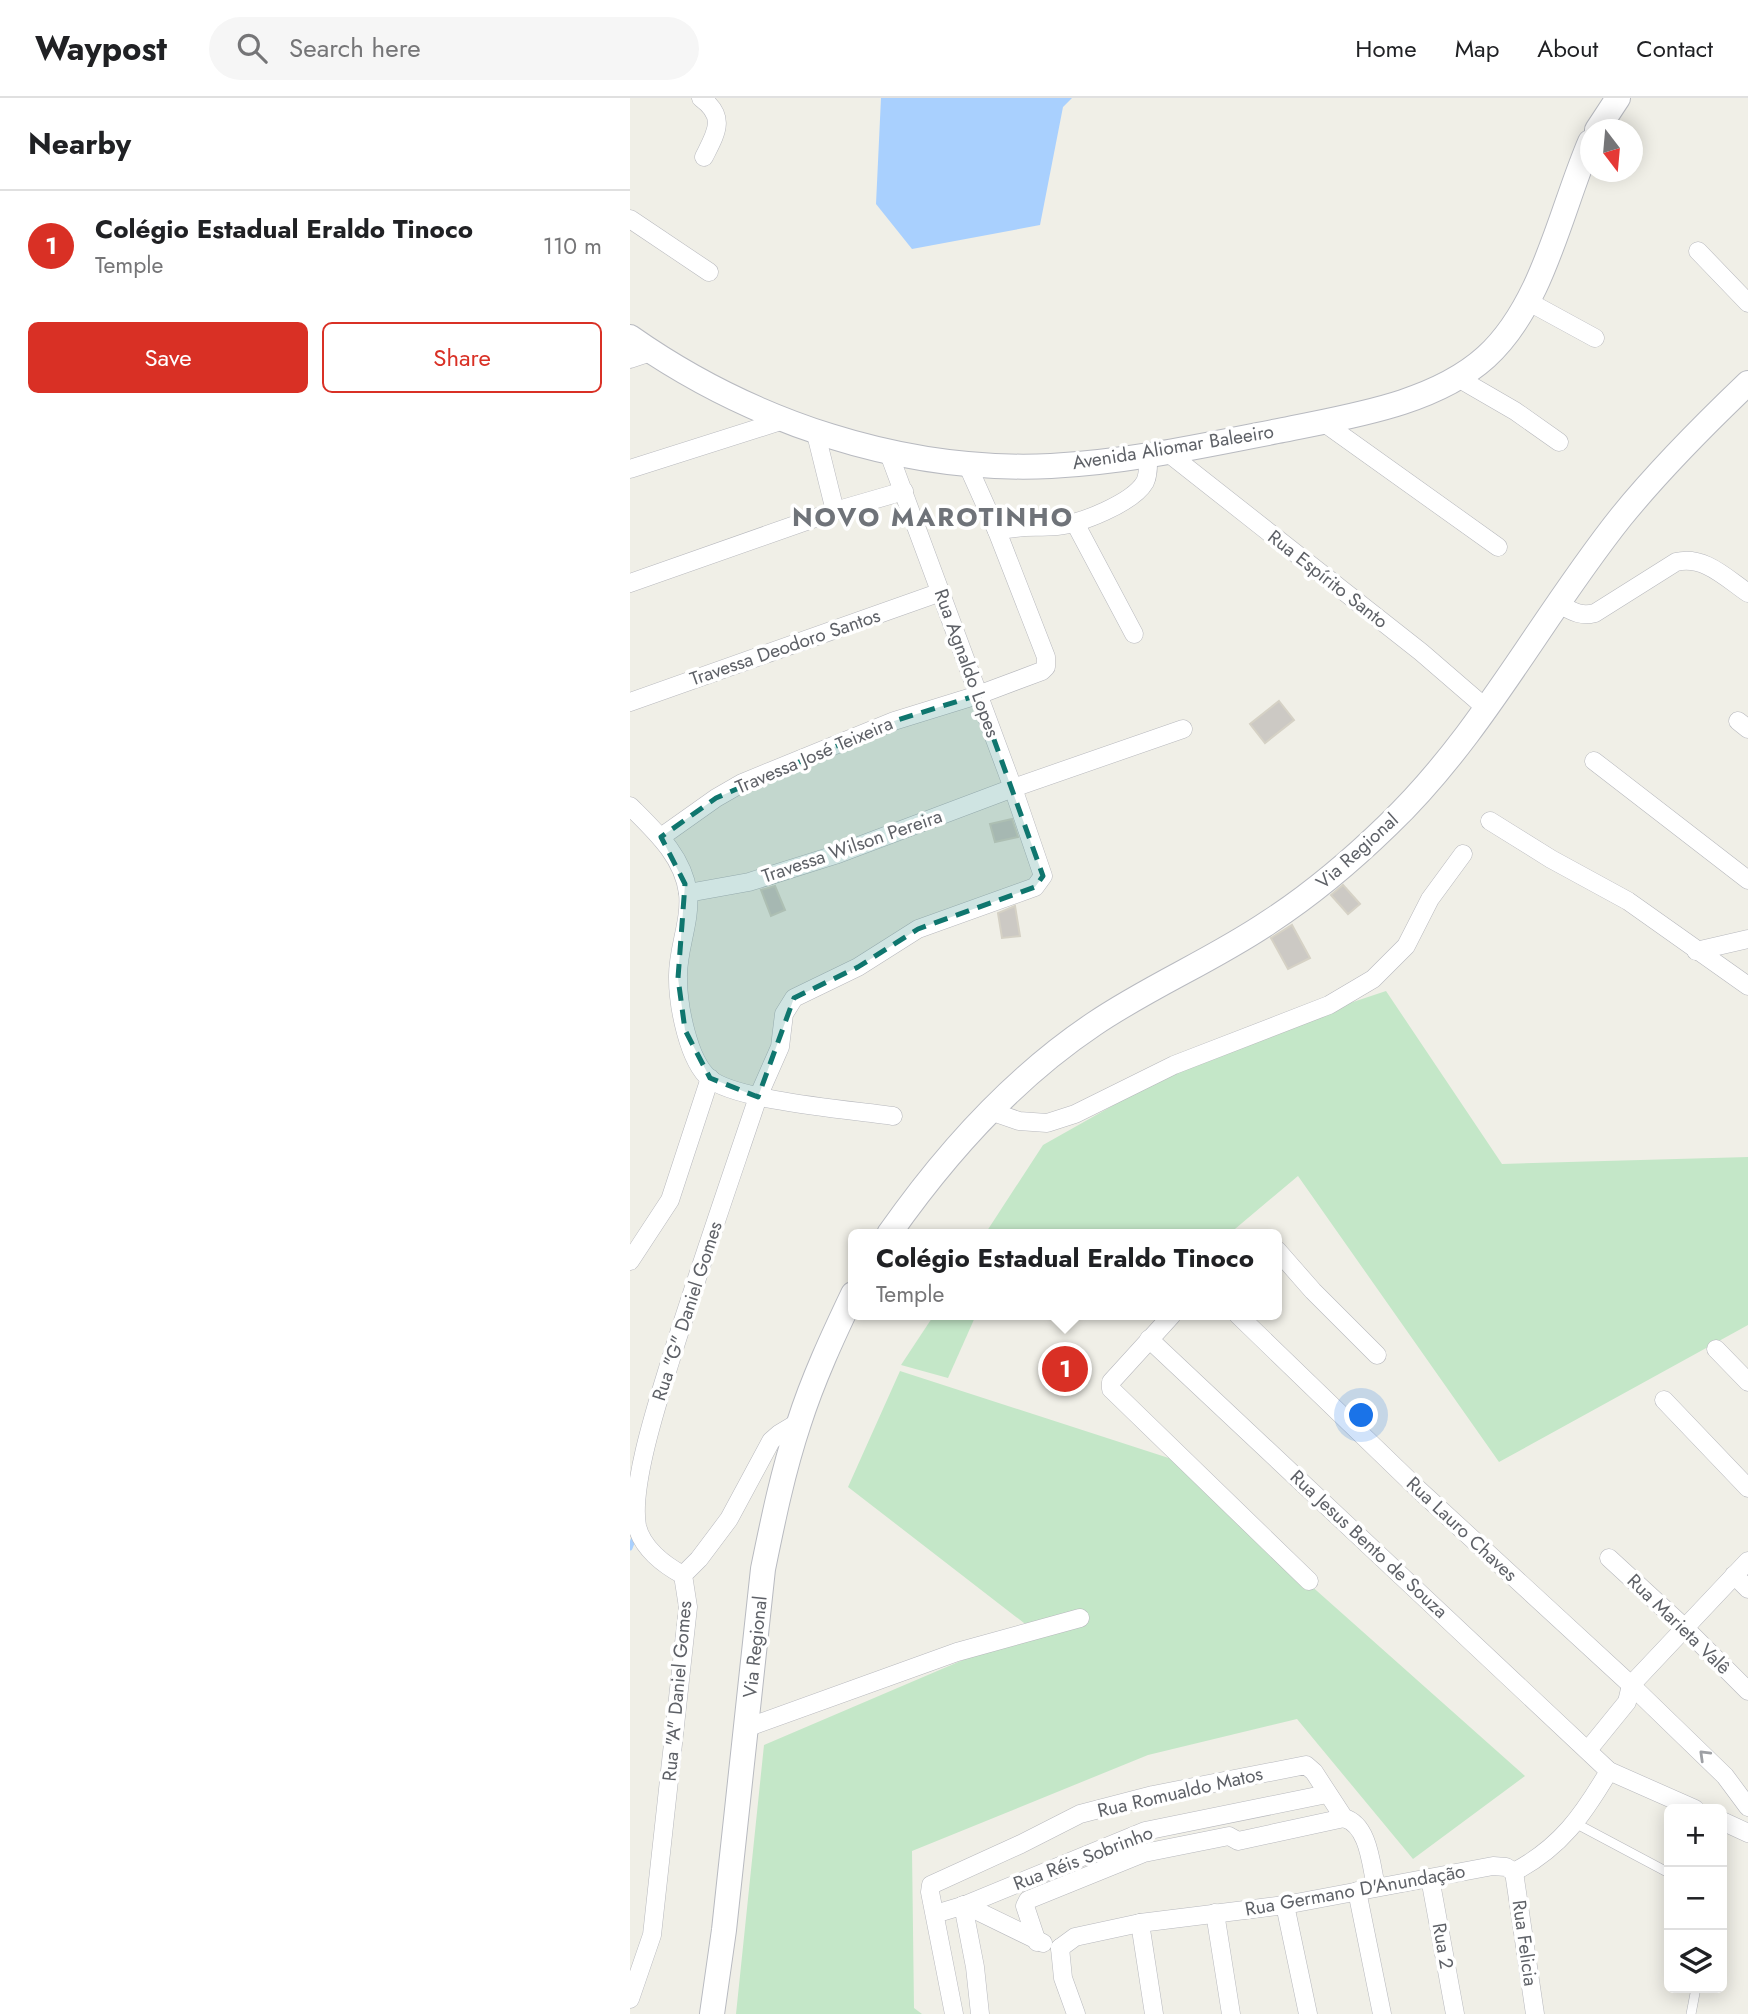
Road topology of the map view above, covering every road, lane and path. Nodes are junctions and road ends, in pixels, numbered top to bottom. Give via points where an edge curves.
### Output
1 (701, 98) edge
2 (1618, 98) edge
3 (1605, 119) edge
4 (705, 157) dead end
5 (1580, 170) edge
6 (630, 219) edge
7 (1698, 251) dead end
8 (709, 272) dead end
9 (1529, 302) junction
10 (1748, 303) edge
11 (630, 337) edge
12 (1595, 338) dead end
13 (640, 355) edge
14 (1458, 378) junction
15 (1748, 383) edge
16 (784, 420) junction
17 (1323, 422) junction
18 (815, 430) junction
19 (1559, 442) dead end
20 (888, 451) junction
21 (1158, 454) junction
22 (967, 464) junction
23 (630, 469) edge
24 (904, 491) junction
25 (835, 511) junction
26 (1075, 523) junction
27 (997, 531) junction
28 (1498, 547) dead end
29 (630, 583) edge
30 (941, 593) junction
31 (1748, 593) edge
32 (1559, 604) junction
33 (1133, 634) dead end
34 (978, 695) junction
35 (630, 702) edge
36 (1487, 709) junction
37 (1183, 729) dead end
38 (1594, 761) dead end
39 (1013, 788) junction
40 (630, 806) edge
41 (1490, 821) dead end
42 (661, 837) junction
43 (1463, 854) dead end
44 (1043, 876) joint
45 (1748, 880) edge
46 (688, 893) junction
47 (1748, 939) edge
48 (1696, 951) junction
49 (1748, 986) edge
50 (710, 1078) junction
51 (758, 1097) junction
52 (990, 1111) junction
53 (892, 1116) dead end
54 (892, 1229) edge
55 (1282, 1256) edge
56 (630, 1261) edge
57 (848, 1304) edge
58 (1167, 1320) edge
59 (1243, 1320) edge
60 (1149, 1339) junction
61 (1716, 1349) dead end
62 (1377, 1355) dead end
63 (1748, 1382) edge
64 (1664, 1401) dead end
65 (799, 1422) junction
66 (1748, 1488) edge
67 (1609, 1558) dead end
68 (1748, 1561) edge
69 (683, 1575) junction
70 (1734, 1575) junction
71 (1309, 1581) dead end
72 (1748, 1589) edge
73 (1080, 1618) dead end
74 (1684, 1627) junction
75 (1631, 1685) junction
76 (1748, 1691) edge
77 (746, 1728) junction
78 (1588, 1750) junction
79 (1609, 1770) junction
80 (1327, 1794) junction
81 (1684, 1804) edge
82 (1748, 1807) edge
83 (1344, 1818) junction
84 (1575, 1823) junction
85 (1727, 1823) edge
86 (1748, 1833) edge
87 (1664, 1870) edge
88 (1514, 1871) junction
89 (1430, 1878) junction
90 (1376, 1887) junction
91 (1357, 1891) junction
92 (964, 1905) junction
93 (1285, 1905) junction
94 (1215, 1913) junction
95 (935, 1914) junction
96 (1140, 1923) junction
97 (1037, 1941) junction
98 (1060, 1948) junction
99 (1695, 1993) edge
100 (630, 1999) edge
101 (712, 2014) edge
102 (954, 2014) edge
103 (980, 2014) edge
104 (1076, 2014) edge
105 (1154, 2014) edge
106 (1231, 2014) edge
107 (1308, 2014) edge
108 (1382, 2014) edge
109 (1455, 2014) edge
110 (1535, 2014) edge
111 (1690, 2014) edge

1 - 4 street via 710,104 718,121
2 - 3 main road
5 - 9 main road, Avenida Aliomar Baleeiro
6 - 8 street
7 - 10 street
9 - 12 street
9 - 14 main road, Avenida Aliomar Baleeiro via 1506,336
11 - 13 main road, Avenida Aliomar Baleeiro
13 - 16 main road, Avenida Aliomar Baleeiro
14 - 17 main road, Avenida Aliomar Baleeiro via 1416,397
14 - 19 street
15 - 32 main road, Via Regional via 1621,517
16 - 18 main road, Avenida Aliomar Baleeiro
16 - 23 street
17 - 21 main road, Avenida Aliomar Baleeiro
17 - 28 street
18 - 20 main road, Avenida Aliomar Baleeiro
18 - 25 street
20 - 22 main road, Avenida Aliomar Baleeiro
20 - 24 street, Rua Agnaldo Lopes
21 - 22 main road, Avenida Aliomar Baleeiro via 1052,466
21 - 26 street via 1135,492
21 - 36 street, Rua Espírito Santo via 1421,652
22 - 27 street
24 - 25 street
24 - 30 street, Rua Agnaldo Lopes
25 - 29 street
26 - 27 street
26 - 33 street
27 - 34 street, Travessa José Teixeira via 1046,667
30 - 34 street, Rua Agnaldo Lopes
30 - 35 street, Travessa Deodoro Santos
31 - 32 street via 1689,559 1676,562 1595,613 1578,614
32 - 36 main road, Via Regional
34 - 39 street, Rua Agnaldo Lopes
34 - 42 street, Travessa José Teixeira via 894,721 741,783
36 - 52 main road, Via Regional via 1391,823 1339,871 1268,923 1095,1023 1020,1081
37 - 39 street, Travessa Wilson Pereira
38 - 45 street
39 - 44 street, Rua Agnaldo Lopes
39 - 46 street, Travessa Wilson Pereira via 835,855 749,882
40 - 42 street
41 - 48 street via 1628,901
42 - 46 street via 675,855
43 - 52 street via 1430,899 1406,946 1373,979 1329,1005 1174,1065 1047,1123 1019,1121
44 - 51 street, Rua "G" Daniel Gomes via 1035,887 918,929 858,967 794,998 784,1014 780,1047
46 - 50 street via 678,978 685,1030 695,1058
47 - 48 street
48 - 49 street
50 - 51 street
50 - 56 street via 670,1200
51 - 53 street
51 - 69 street, Rua "G" Daniel Gomes via 649,1429 636,1495 637,1529 652,1552
52 - 54 main road, Via Regional via 916,1195
55 - 62 street
57 - 65 main road, Via Regional
58 - 60 street
59 - 75 street, Rua Lauro Chaves
60 - 71 street via 1111,1382 1111,1389
60 - 78 street, Rua Jesus Bento de Souza
61 - 63 street
64 - 66 street
65 - 69 street, Rua "A" Daniel Gomes via 771,1441 729,1519
65 - 77 main road, Via Regional via 763,1569
67 - 74 street, Rua Marieta Valê
68 - 70 street
69 - 100 street, Rua "A" Daniel Gomes via 688,1607 652,1936
70 - 72 street
70 - 74 street
73 - 77 street via 957,1652
74 - 75 street
74 - 76 street, Rua Marieta Valê
75 - 78 street via 1627,1702
82 -> 75 street, Rua Lauro Chaves via 1726,1776
77 - 101 main road, Via Regional
78 - 79 street, Rua Jesus Bento de Souza
79 - 81 street, Rua Jesus Bento de Souza
79 - 84 street
80 - 83 street, Rua Romualdo Matos
80 - 92 street, Rua Réis Sobrinho via 1145,1831
80 - 95 street, Rua Romualdo Matos via 1310,1767 1302,1765 1080,1814 934,1882 930,1892
83 - 90 street, Rua Romualdo Matos via 1352,1820 1364,1838
83 - 97 street via 1257,1838 1238,1841 1229,1836 1144,1853 1028,1900 1025,1906
84 - 87 lane
84 - 88 street via 1553,1848
85 - 86 street
88 - 89 street, Rua Germano D'Anundação via 1493,1866
88 - 110 street, Rua Felicia
89 - 90 street, Rua Germano D'Anundação
89 - 109 street, Rua 2
90 - 91 street, Rua Germano D'Anundação
91 - 93 street, Rua Germano D'Anundação
91 - 108 street
92 - 95 street, Rua Réis Sobrinho
92 - 97 street
92 - 103 street
93 - 94 street, Rua Germano D'Anundação
93 - 107 street
94 - 96 street, Rua Germano D'Anundação
94 - 106 street
95 - 102 street
96 - 98 street, Rua Germano D'Anundação via 1075,1937
96 - 105 street
97 - 98 street
98 - 104 street via 1063,1978
99 - 111 lane

